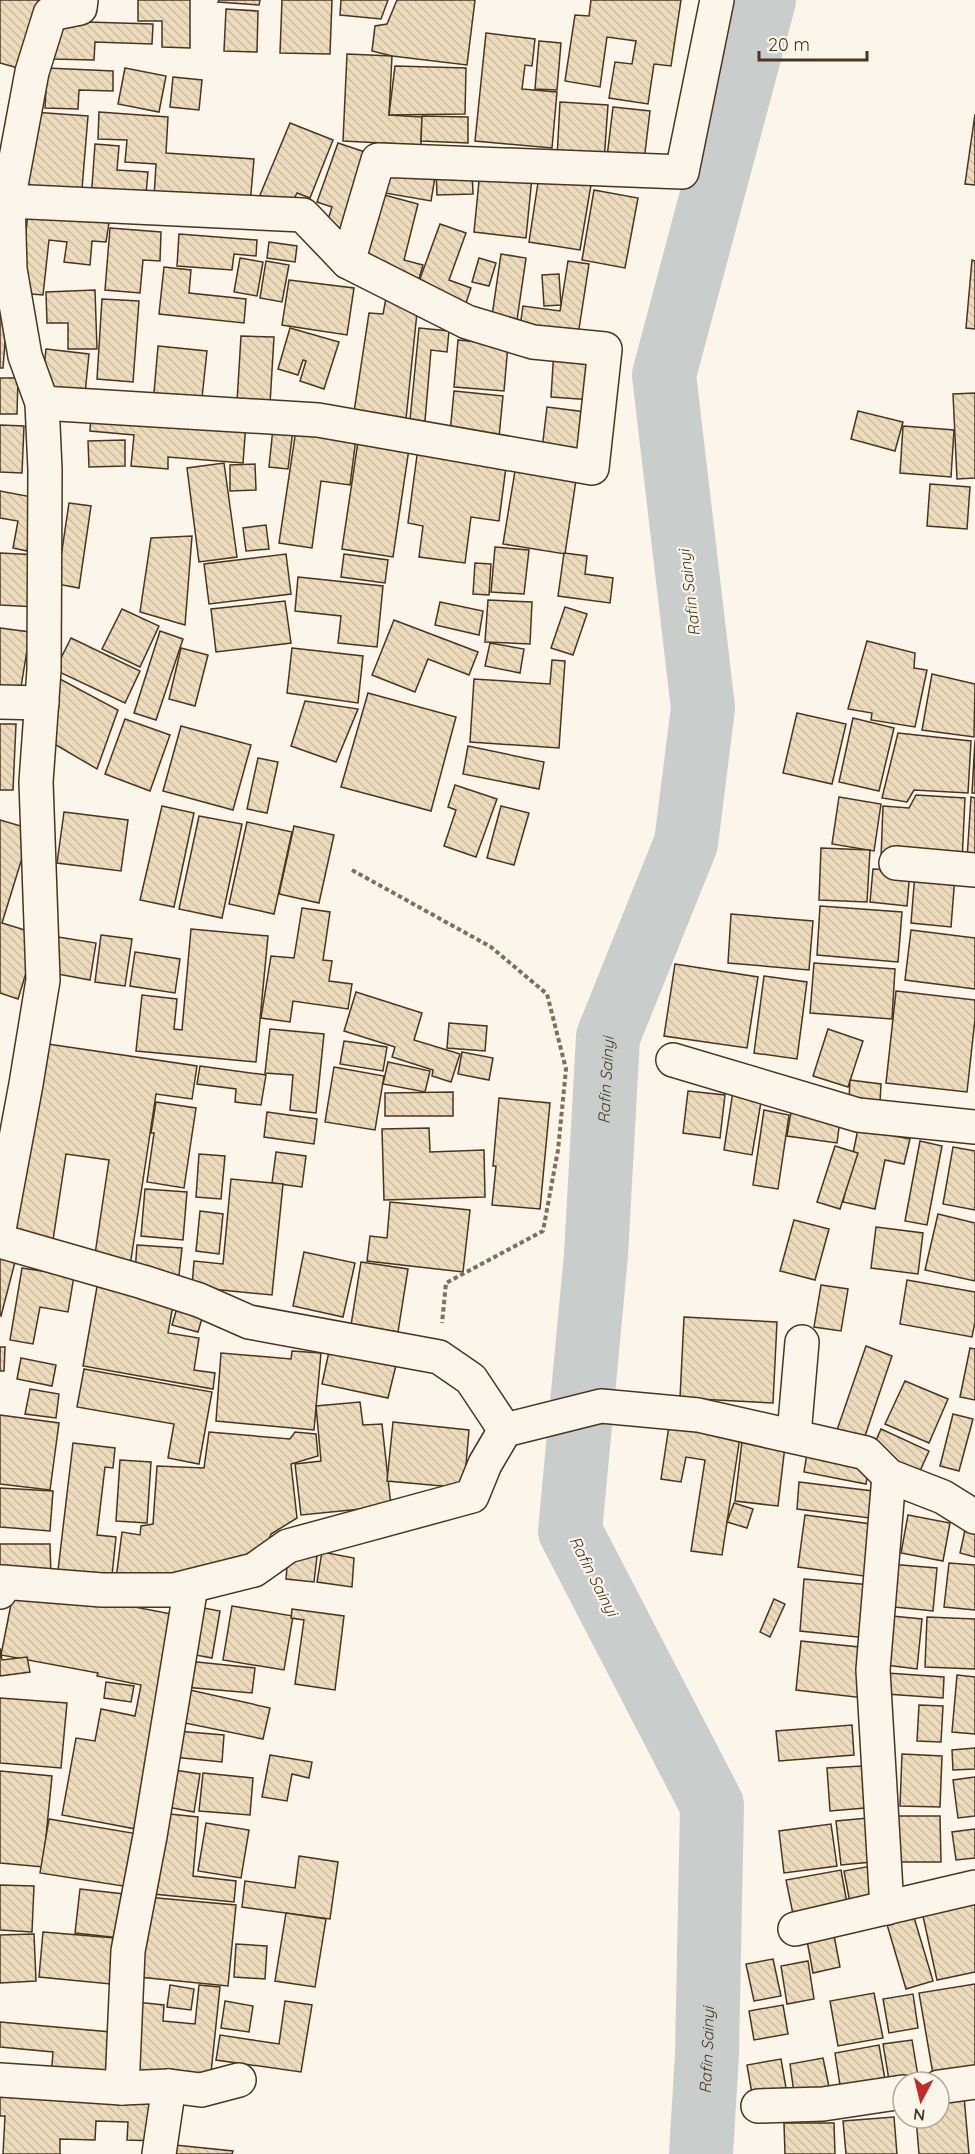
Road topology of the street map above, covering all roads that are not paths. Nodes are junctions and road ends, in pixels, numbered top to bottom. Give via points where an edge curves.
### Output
1 (81, 0) edge
2 (717, 0) edge
3 (8, 201) junction
4 (348, 262) junction
5 (42, 403) junction
6 (0, 702) edge
7 (42, 703) junction
8 (896, 863) dead end
9 (975, 870) edge
10 (673, 1060) dead end
11 (975, 1127) edge
12 (0, 1224) edge
13 (0, 1241) edge
14 (802, 1342) dead end
15 (505, 1430) junction
16 (794, 1436) junction
17 (889, 1476) junction
18 (975, 1517) edge
19 (191, 1586) junction
20 (0, 1592) edge
21 (975, 1887) edge
22 (887, 1908) junction
23 (795, 1929) dead end
24 (0, 2080) edge
25 (239, 2080) dead end
26 (975, 2082) edge
27 (951, 2085) edge
28 (169, 2086) junction
29 (122, 2088) junction
30 (891, 2094) edge
31 (758, 2106) dead end
32 (159, 2154) edge

1 - 3 street via 80,8 50,14 32,72
2 - 4 street via 682,172 378,160
3 - 4 street via 303,215
3 - 5 street via 10,269 25,356
4 - 5 street via 467,322 533,342 605,349 592,468 318,420
5 - 7 street
6 - 7 street
7 - 12 street via 36,782 43,980
8 - 9 street
10 - 11 street via 858,1115
13 - 15 street via 199,1300 249,1322 439,1357 471,1379
14 - 16 street
15 - 16 street via 601,1406 699,1415
15 - 19 street via 472,1496 288,1546 254,1570
16 - 17 street via 866,1453
17 - 18 street via 943,1497
17 - 22 street via 873,1670
19 - 20 street via 174,1590 102,1590 2,1582
19 - 29 street via 128,1951
21 - 22 street
22 - 23 street
24 - 29 street
25 - 28 street via 201,2090
26 - 27 street
28 - 29 street
28 - 32 street
30 - 31 street via 823,2104

